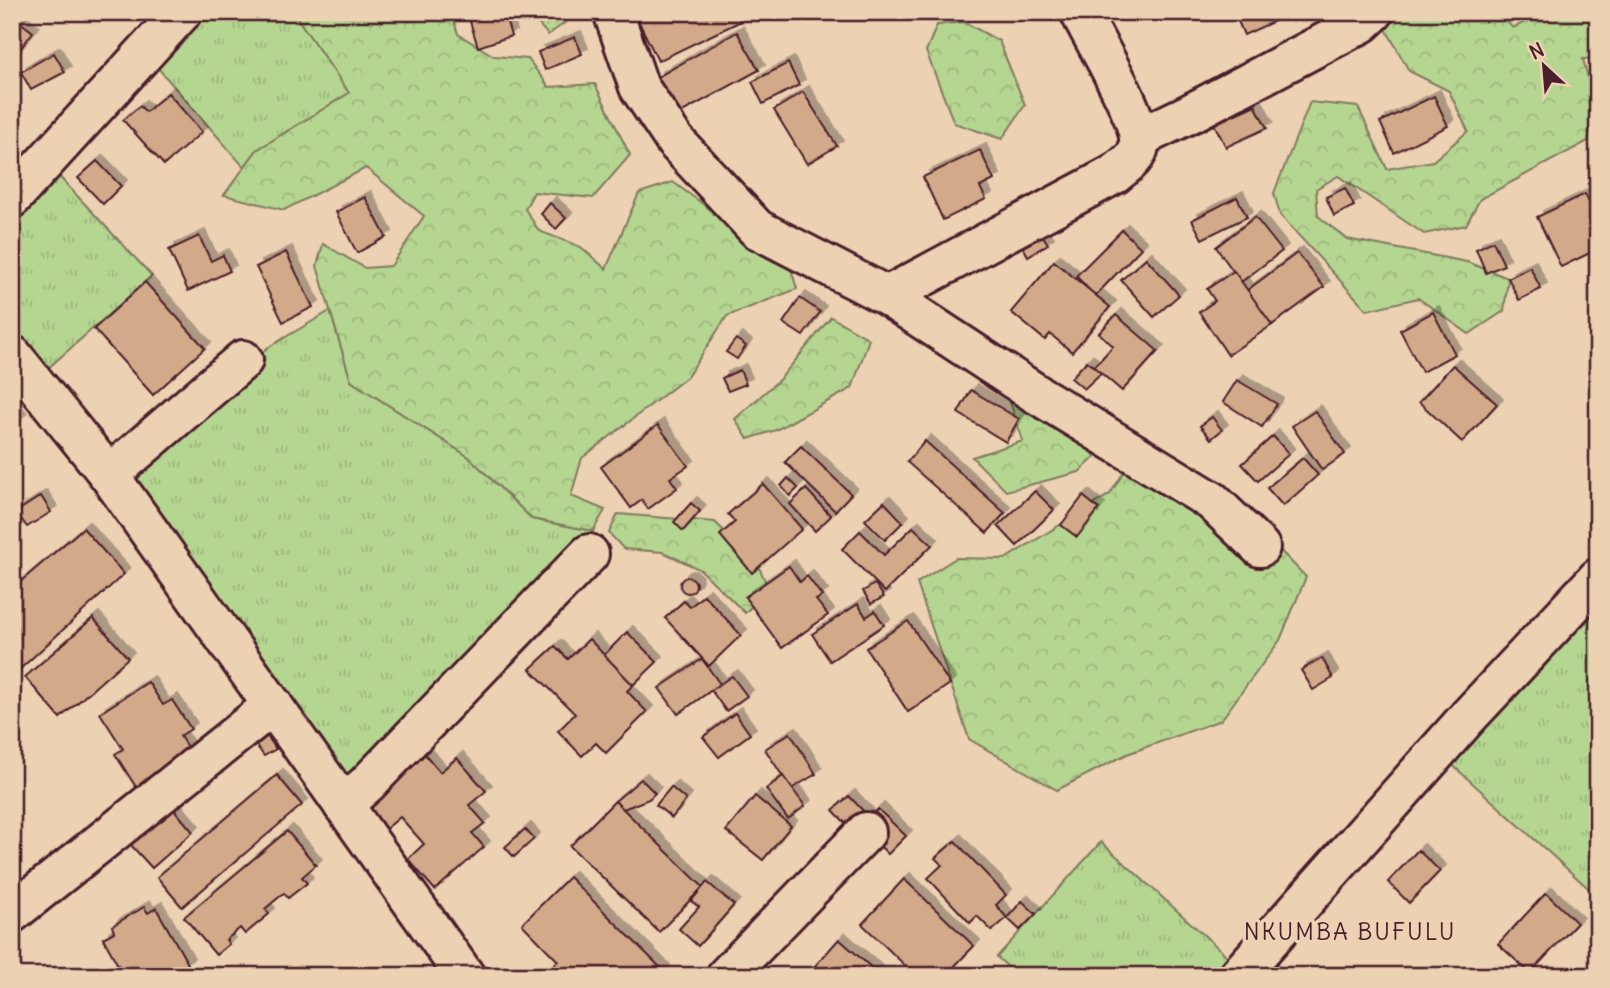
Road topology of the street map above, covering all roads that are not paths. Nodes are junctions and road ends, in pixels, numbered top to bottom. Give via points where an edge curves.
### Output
1 (182, 12) edge
2 (613, 12) edge
3 (1080, 12) edge
4 (1374, 12) edge
5 (1139, 138) junction
6 (12, 198) edge
7 (887, 296) junction
8 (12, 355) edge
9 (243, 360) dead end
10 (109, 475) junction
11 (1260, 548) dead end
12 (589, 554) dead end
13 (1598, 578) edge
14 (273, 705) junction
15 (343, 805) junction
16 (866, 832) dead end
17 (12, 913) edge
18 (465, 976) edge
19 (726, 976) edge
20 (1238, 976) edge

1 - 6 street
2 - 7 street via 639,87 668,131 757,229
3 - 5 street via 1136,121
4 - 5 street via 1362,23
5 - 7 street via 1136,156 1115,174
7 - 11 street via 1212,501
8 - 10 street
9 - 10 street
10 - 14 street
12 - 15 street
13 - 20 street
14 - 15 street
14 - 17 street
15 - 18 street
16 - 19 street

